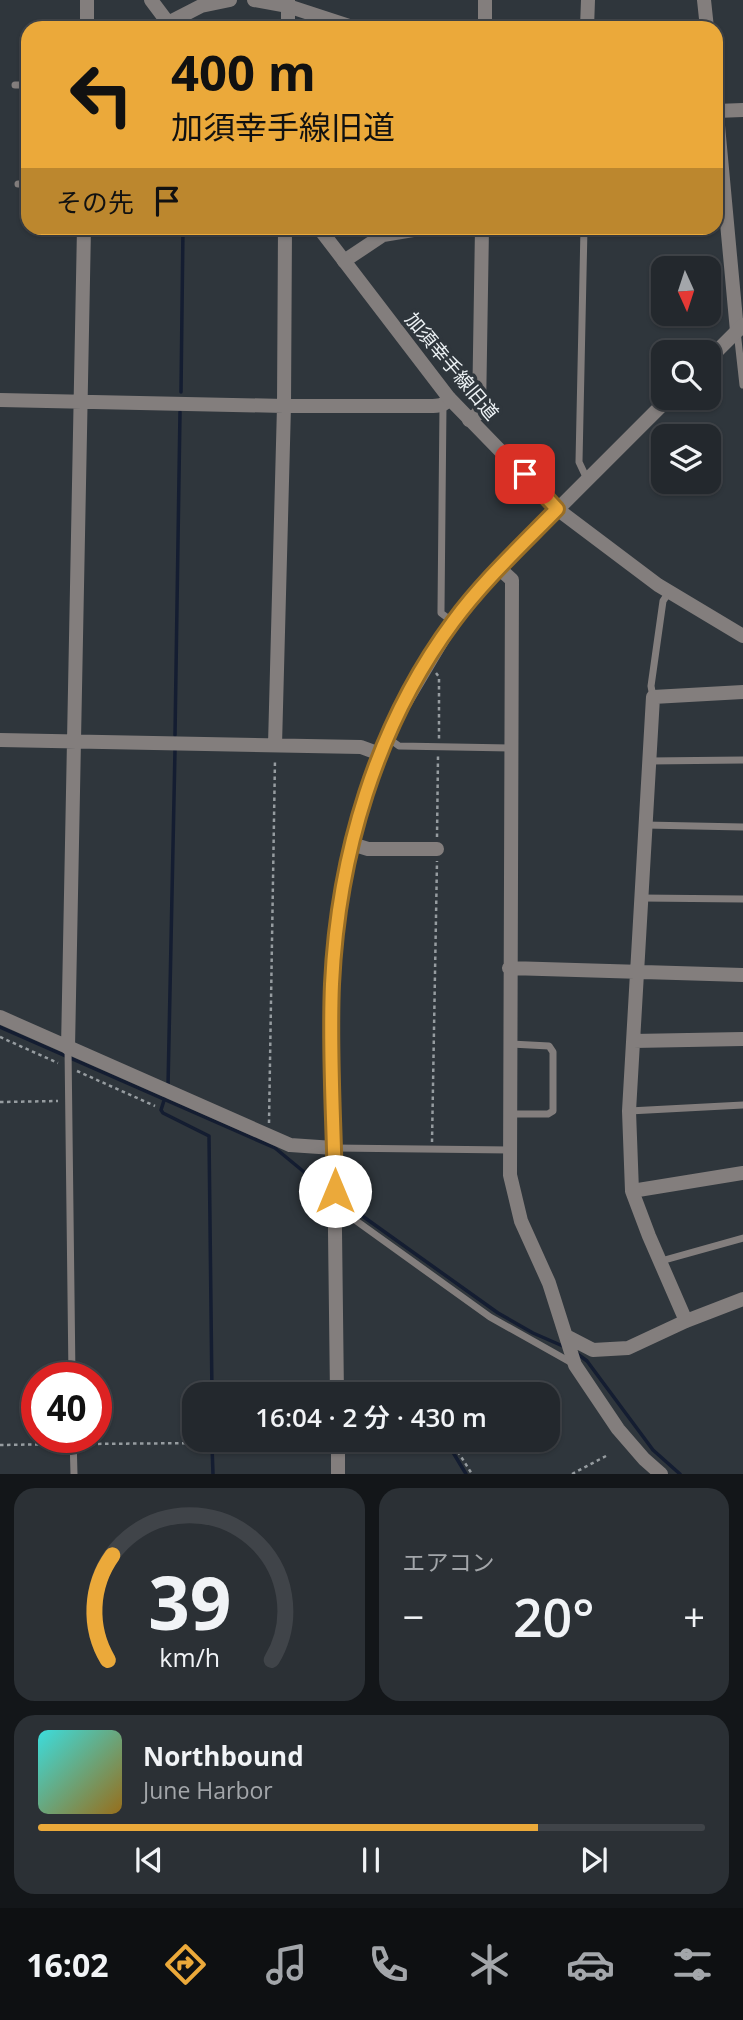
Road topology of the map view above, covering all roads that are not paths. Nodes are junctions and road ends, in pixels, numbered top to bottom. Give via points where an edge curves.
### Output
1 (87, 0) edge
2 (151, 0) edge
3 (230, 0) edge
4 (254, 0) edge
5 (485, 0) edge
6 (588, 0) edge
7 (704, 0) edge
8 (288, 3) edge
9 (87, 21) edge
10 (167, 21) edge
11 (177, 21) edge
12 (288, 21) edge
13 (336, 21) edge
14 (485, 21) edge
15 (587, 21) edge
16 (706, 21) edge
17 (15, 85) dead end
18 (21, 85) edge
19 (743, 110) edge
20 (723, 111) edge
21 (723, 174) edge
22 (84, 235) edge
23 (285, 235) edge
24 (324, 235) edge
25 (383, 235) edge
26 (482, 235) edge
27 (584, 235) edge
28 (344, 261) junction
29 (740, 328) edge
30 (721, 347) edge
31 (743, 386) edge
32 (0, 400) edge
33 (80, 401) junction
34 (446, 401) junction
35 (284, 406) junction
36 (657, 410) edge
37 (469, 420) junction
38 (587, 479) junction
39 (557, 509) junction
40 (499, 568) junction
41 (669, 592) junction
42 (453, 622) junction
43 (743, 636) edge
44 (743, 692) edge
45 (653, 697) junction
46 (388, 738) junction
47 (0, 740) edge
48 (73, 741) junction
49 (275, 745) junction
50 (511, 748) junction
51 (380, 754) junction
52 (743, 760) edge
53 (648, 761) junction
54 (645, 825) junction
55 (743, 827) edge
56 (352, 844) junction
57 (437, 849) road end
58 (641, 898) junction
59 (743, 899) edge
60 (509, 968) junction
61 (636, 974) junction
62 (743, 975) edge
63 (0, 1017) edge
64 (743, 1039) edge
65 (633, 1041) junction
66 (511, 1044) junction
67 (68, 1048) junction
68 (743, 1105) edge
69 (629, 1111) junction
70 (511, 1114) junction
71 (334, 1148) junction
72 (511, 1150) junction
73 (743, 1173) edge
74 (632, 1191) junction
75 (335, 1212) junction
76 (743, 1238) edge
77 (661, 1261) junction
78 (743, 1299) edge
79 (686, 1321) junction
80 (567, 1339) junction
81 (574, 1361) junction
82 (72, 1362) edge
83 (337, 1382) edge
84 (338, 1452) edge
85 (73, 1453) edge
86 (74, 1474) edge
87 (338, 1474) edge
88 (661, 1474) edge

1 - 9 street
2 - 10 street
3 - 11 street via 201,6
4 - 8 street
5 - 14 street
6 - 15 street
7 - 16 street
8 - 12 street
8 - 13 street
17 - 18 lane
19 - 20 street
21 - 29 street
22 - 33 street
23 - 35 street
24 - 28 street, 加須幸手線旧道
25 - 28 street
26 - 37 street via 479,413
27 - 38 lane via 579,462
28 - 34 street, 加須幸手線旧道
29 - 30 street
29 - 31 lane
32 - 33 street
33 - 35 street
33 - 48 street
34 - 35 street via 429,406
34 - 37 street, 加須幸手線旧道
34 - 42 lane via 441,613
35 - 49 street
36 - 38 street
37 - 39 street, 加須幸手線旧道
38 - 39 street
39 - 40 street
39 - 41 street, 加須幸手線旧道
40 - 42 street
40 - 50 street via 512,580
41 - 43 street, 加須幸手線旧道
41 - 45 lane via 663,601
42 - 46 street
44 - 45 street
45 - 53 street
46 - 50 lane via 399,746
46 - 51 street
47 - 48 street
48 - 49 street
48 - 67 street
49 - 51 street via 361,747
50 - 60 street
51 - 56 street
52 - 53 lane
53 - 54 street
54 - 55 lane
54 - 58 street
56 - 57 street via 368,849
56 - 71 street via 340,898 332,985
58 - 59 lane
58 - 61 street
60 - 61 street
60 - 66 street
61 - 62 street
61 - 65 street
63 - 67 street
64 - 65 street
65 - 69 street
66 - 70 street
66 - 70 lane via 549,1046 553,1052 552,1111
67 - 71 street via 290,1145
67 - 82 lane
68 - 69 lane
69 - 74 street
70 - 72 street
71 - 72 lane
71 - 75 street
72 - 80 street via 510,1175 521,1221 549,1283
73 - 74 street
74 - 77 street
75 - 81 lane via 355,1220 489,1317
75 - 83 street
76 - 77 lane
77 - 79 street
78 - 79 street
79 - 80 street via 628,1349 593,1350
80 - 81 street
81 - 88 street via 618,1429
84 - 87 street
85 - 86 lane

